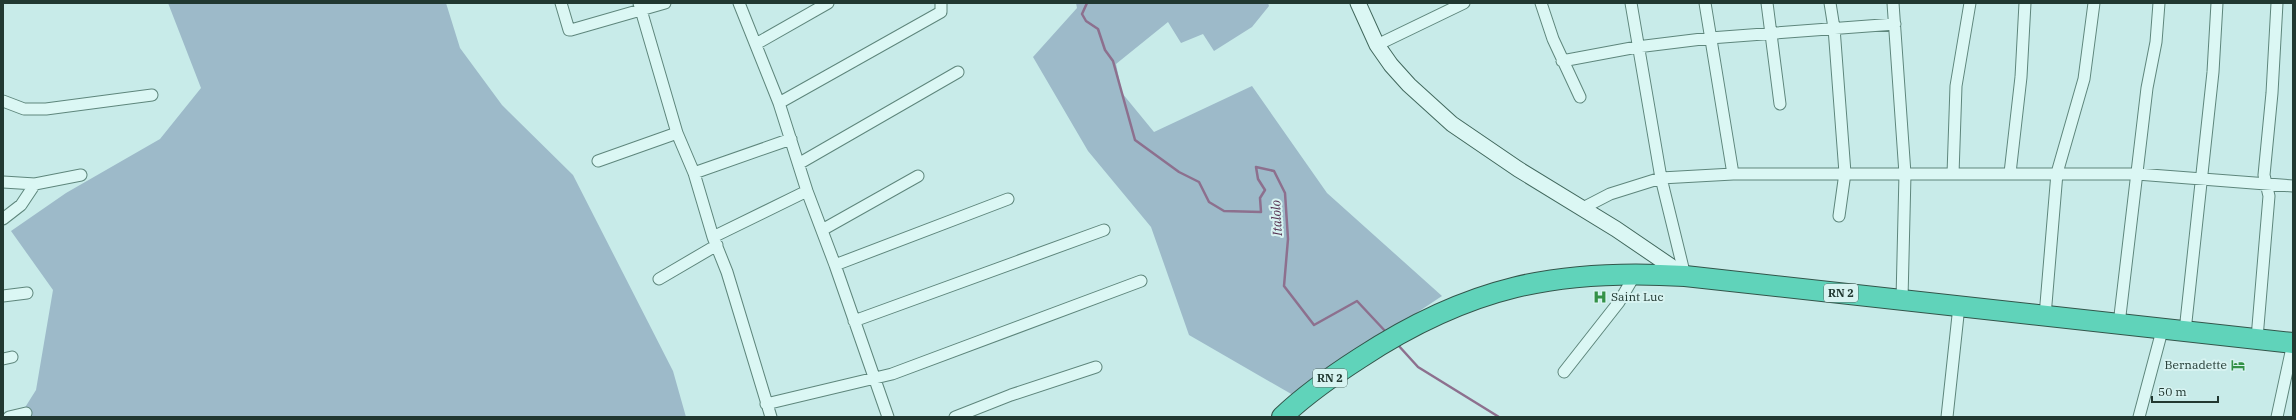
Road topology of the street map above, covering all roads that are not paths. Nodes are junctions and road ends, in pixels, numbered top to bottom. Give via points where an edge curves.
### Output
1 (561, 3) edge
2 (665, 3) edge
3 (739, 3) edge
4 (828, 3) edge
5 (941, 3) edge
6 (1358, 3) edge
7 (1464, 3) edge
8 (1541, 3) edge
9 (1631, 3) edge
10 (1705, 3) edge
11 (1767, 3) edge
12 (1830, 3) edge
13 (1893, 3) edge
14 (1970, 3) edge
15 (2025, 3) edge
16 (2094, 3) edge
17 (2159, 3) edge
18 (2217, 3) edge
19 (2277, 3) edge
20 (641, 7) edge
21 (1895, 24) junction
22 (1834, 28) junction
23 (1772, 33) junction
24 (1710, 38) junction
25 (756, 44) junction
26 (1377, 45) junction
27 (1638, 47) junction
28 (1562, 61) junction
29 (958, 72) dead end
30 (152, 95) dead end
31 (1580, 97) dead end
32 (3, 101) edge
33 (779, 103) junction
34 (1780, 104) dead end
35 (677, 133) junction
36 (791, 139) junction
37 (598, 161) dead end
38 (800, 163) junction
39 (694, 173) junction
40 (1845, 173) junction
41 (2010, 173) junction
42 (2057, 173) junction
43 (1733, 174) junction
44 (1905, 174) junction
45 (1953, 174) junction
46 (2137, 174) junction
47 (81, 175) dead end
48 (918, 176) dead end
49 (1662, 178) junction
50 (2202, 178) junction
51 (3, 182) edge
52 (35, 184) junction
53 (2265, 184) junction
54 (2293, 186) edge
55 (807, 191) junction
56 (1008, 199) dead end
57 (1581, 209) junction
58 (1839, 216) dead end
59 (3, 219) edge
60 (822, 230) junction
61 (1104, 230) dead end
62 (715, 241) junction
63 (836, 265) junction
64 (1636, 273) junction
65 (1686, 276) junction
66 (659, 279) dead end
67 (1141, 281) dead end
68 (27, 293) dead end
69 (3, 296) edge
70 (1902, 299) junction
71 (1959, 306) junction
72 (2044, 316) junction
73 (854, 321) junction
74 (2118, 324) junction
75 (2163, 327) junction
76 (2185, 331) junction
77 (2257, 338) junction
78 (2293, 343) edge
79 (1096, 367) dead end
80 (1564, 372) dead end
81 (875, 379) junction
82 (766, 404) junction
83 (26, 413) dead end
84 (9, 417) edge
85 (771, 417) edge
86 (888, 417) edge
87 (955, 417) edge
88 (1282, 417) edge
89 (1947, 417) edge
90 (2139, 417) edge
91 (2278, 417) edge

1 - 20 street via 569,30
2 - 20 street
3 - 25 street
4 - 25 street
5 - 33 street via 942,12
6 - 26 street
7 - 26 street
8 - 28 street
9 - 27 street
10 - 24 street
11 - 23 street
12 - 22 street
13 - 21 street
14 - 45 street via 1956,86
15 - 41 street via 2021,77
16 - 42 street via 2084,79
17 - 46 street via 2156,42 2147,88
18 - 50 street
19 - 53 street
20 - 35 street
21 - 22 street
21 - 44 street
22 - 23 street
22 - 40 street
23 - 24 street
23 - 34 street
24 - 27 street
24 - 43 street
25 - 33 street
26 - 57 street via 1409,85 1452,124
27 - 28 street
27 - 49 street
28 - 31 street
29 - 38 street
30 - 32 street via 46,109 24,109
33 - 36 street
35 - 37 street
35 - 39 street
36 - 38 street
36 - 39 street
38 - 55 street
39 - 62 street
40 - 43 street
40 - 44 street
40 - 58 street
41 - 42 street
41 - 45 street
42 - 46 street
42 - 72 street
43 - 49 street
44 - 45 street
44 - 70 street
46 - 50 street
46 - 74 street
47 - 52 street
48 - 60 street
49 - 57 street via 1610,194
49 - 65 street
50 - 53 street
50 - 76 street
51 - 52 street
52 - 59 street via 21,205
53 - 54 street
53 - 77 street via 2269,196
55 - 60 street
55 - 62 street
56 - 63 street
57 - 65 street
60 - 63 street
61 - 73 street
62 - 66 street
62 - 82 street via 727,272
63 - 73 street
64 - 65 highway, RN 2
64 - 80 street via 1619,302
64 - 88 highway, RN 2 via 1560,278 1526,284 1477,298 1389,338 1313,390
65 - 70 highway, RN 2 via 1739,284
67 - 81 street
68 - 69 street
70 - 71 highway, RN 2
71 - 72 highway, RN 2
71 - 89 street
72 - 74 highway, RN 2
73 - 81 street
74 - 75 highway, RN 2
75 - 76 highway, RN 2
75 - 90 street
76 - 77 highway, RN 2
77 - 78 highway, RN 2
78 - 91 street
79 - 87 street via 1011,395
81 - 82 street
81 - 86 street
82 - 85 street
83 - 84 street

